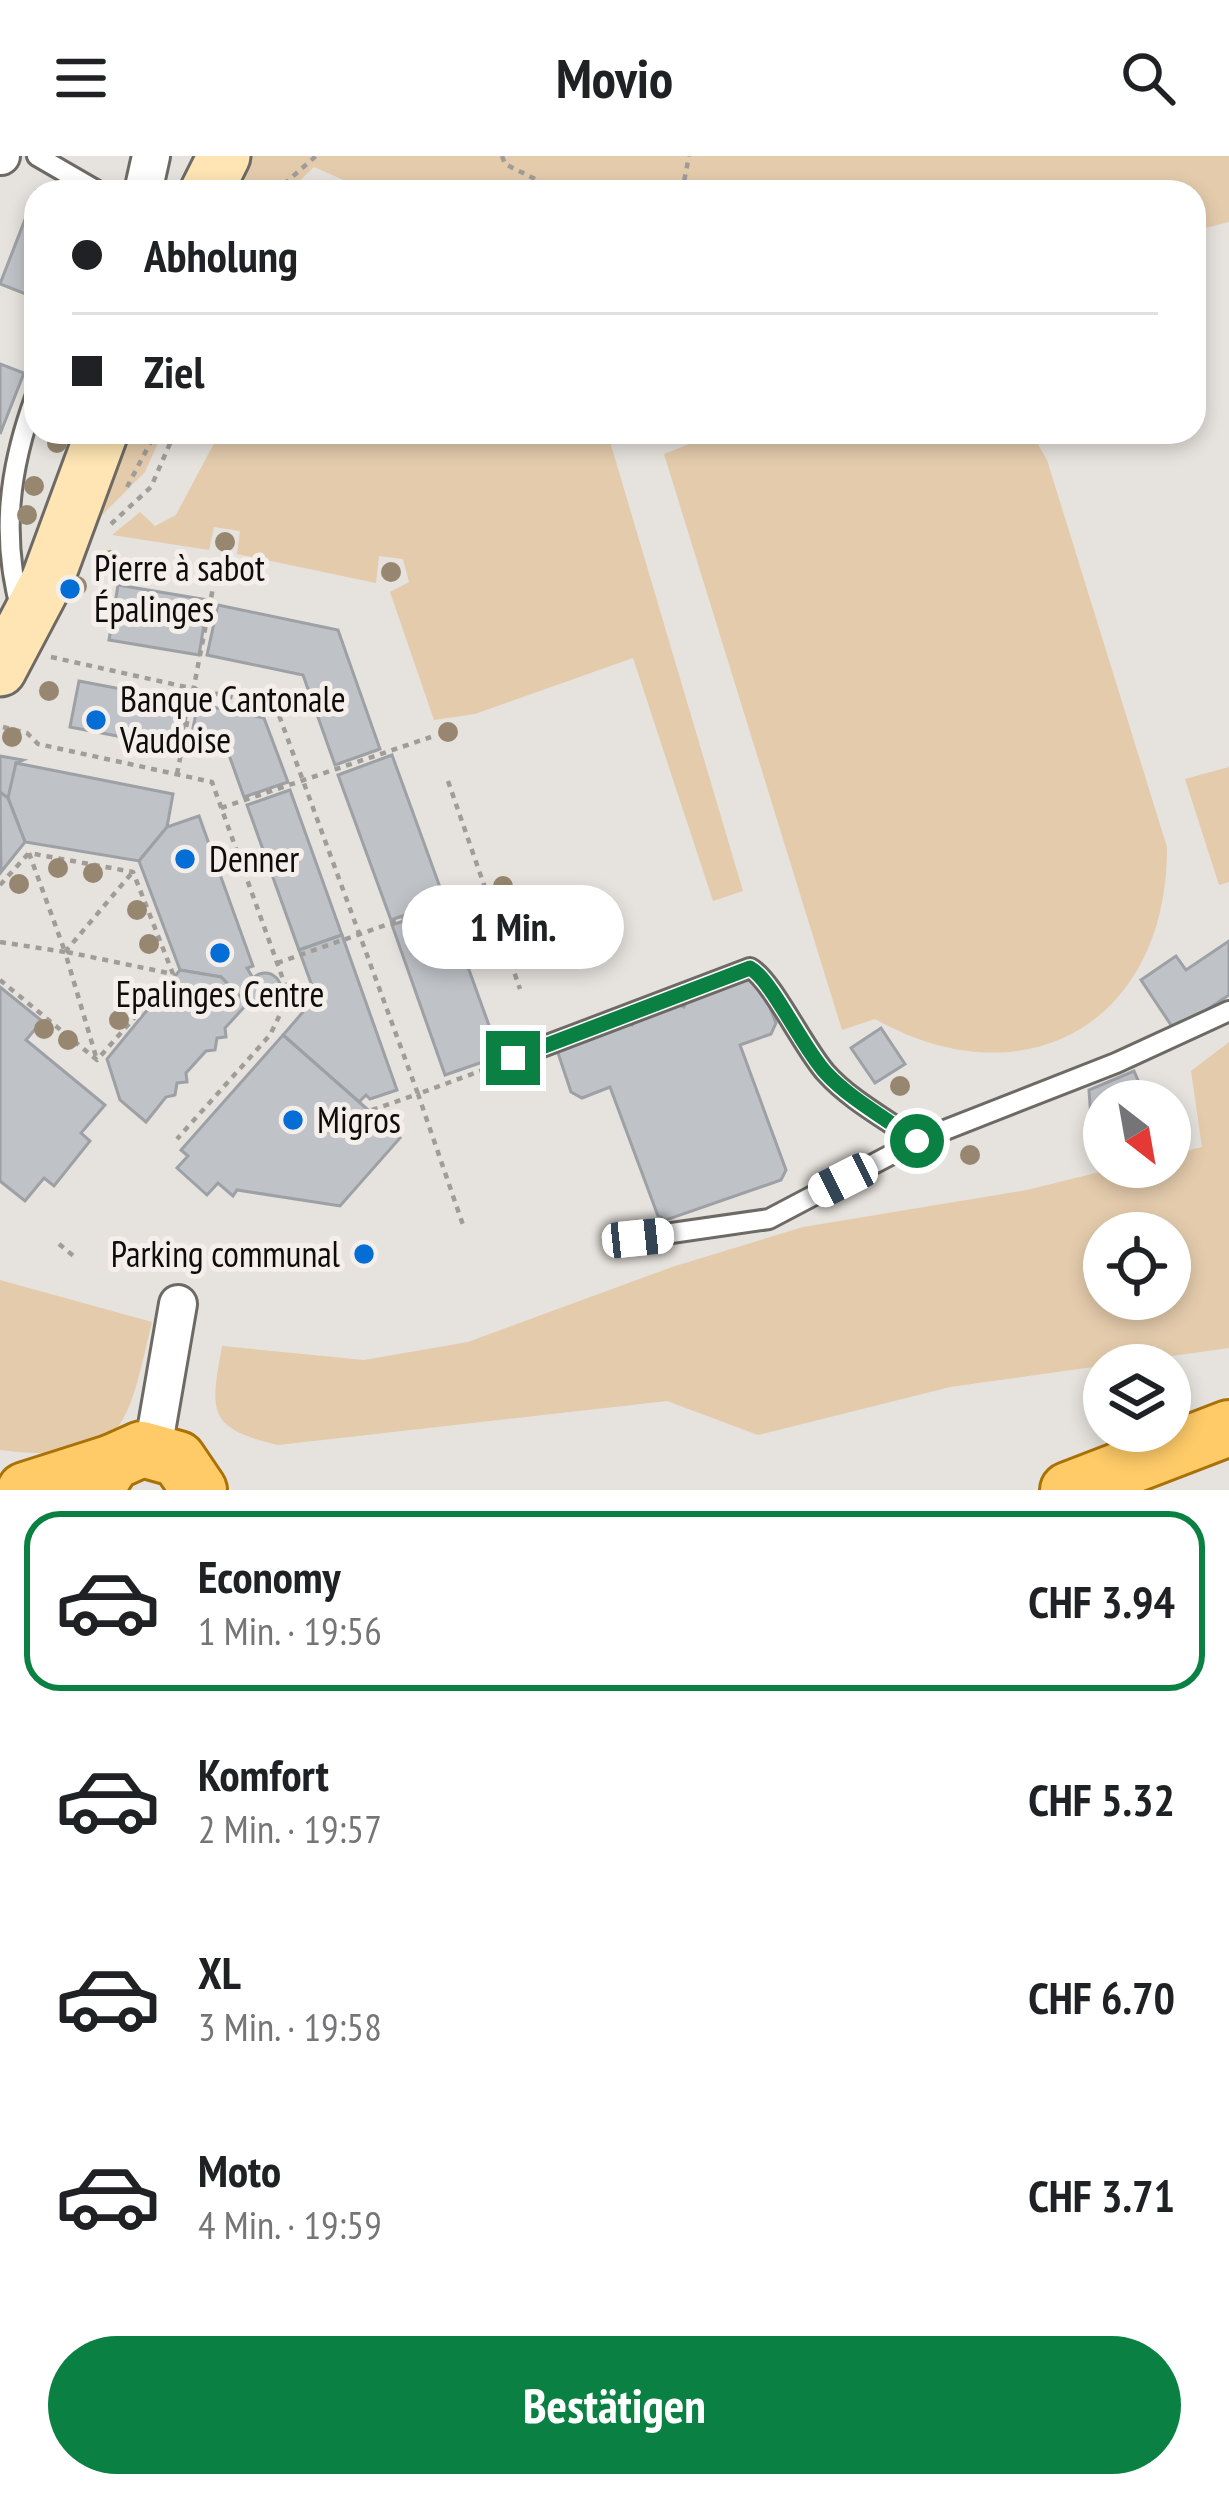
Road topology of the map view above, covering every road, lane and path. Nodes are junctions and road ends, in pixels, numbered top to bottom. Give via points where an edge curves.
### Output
1 (37, 156) edge
2 (316, 156) edge
3 (502, 156) edge
4 (78, 180) edge
5 (289, 180) edge
6 (537, 180) edge
7 (24, 428) edge
8 (98, 444) edge
9 (171, 444) edge
10 (132, 506) dead end
11 (218, 562) dead end
12 (24, 650) edge
13 (194, 688) junction
14 (3, 727) dead end
15 (431, 737) dead end
16 (177, 774) junction
17 (303, 780) junction
18 (448, 782) dead end
19 (221, 808) junction
20 (29, 853) junction
21 (133, 872) junction
22 (0, 885) edge
23 (486, 890) junction
24 (359, 934) junction
25 (0, 942) edge
26 (64, 952) junction
27 (277, 963) junction
28 (173, 974) junction
29 (0, 980) edge
30 (520, 989) dead end
31 (1229, 1011) edge
32 (513, 1058) joint
33 (97, 1060) junction
34 (418, 1094) junction
35 (372, 1110) dead end
36 (177, 1139) dead end
37 (917, 1141) junction
38 (463, 1225) dead end
39 (638, 1238) dead end
40 (59, 1244) dead end
41 (76, 1258) dead end
42 (178, 1304) dead end
43 (1229, 1428) edge
44 (166, 1476) edge
45 (25, 1490) edge
46 (1068, 1490) edge

1 - 4 lane
2 - 5 path
3 - 6 path
7 - 12 lane via 8,471 10,584
8 - 12 street
9 - 10 path via 151,487
11 - 13 path
12 - 13 path
13 - 16 path
13 - 17 path via 276,707
14 - 16 path via 38,744
15 - 17 path
16 - 19 path via 212,782
17 - 19 path
17 - 24 path
18 - 23 path
19 - 27 path
20 - 21 path
20 - 22 path
20 - 26 path
21 - 26 path
21 - 28 path
23 - 24 path
23 - 30 path
24 - 27 path
24 - 34 path
25 - 26 path
26 - 28 path
26 - 33 path
27 - 36 path via 290,997 270,1035
28 - 33 path
29 - 33 path
31 - 37 lane
32 - 34 path
32 - 37 lane via 750,968 763,975 827,1075
34 - 35 path
34 - 38 path
37 - 39 lane via 770,1219
40 - 41 path
42 - 44 street
43 - 46 main road
44 - 45 main road

